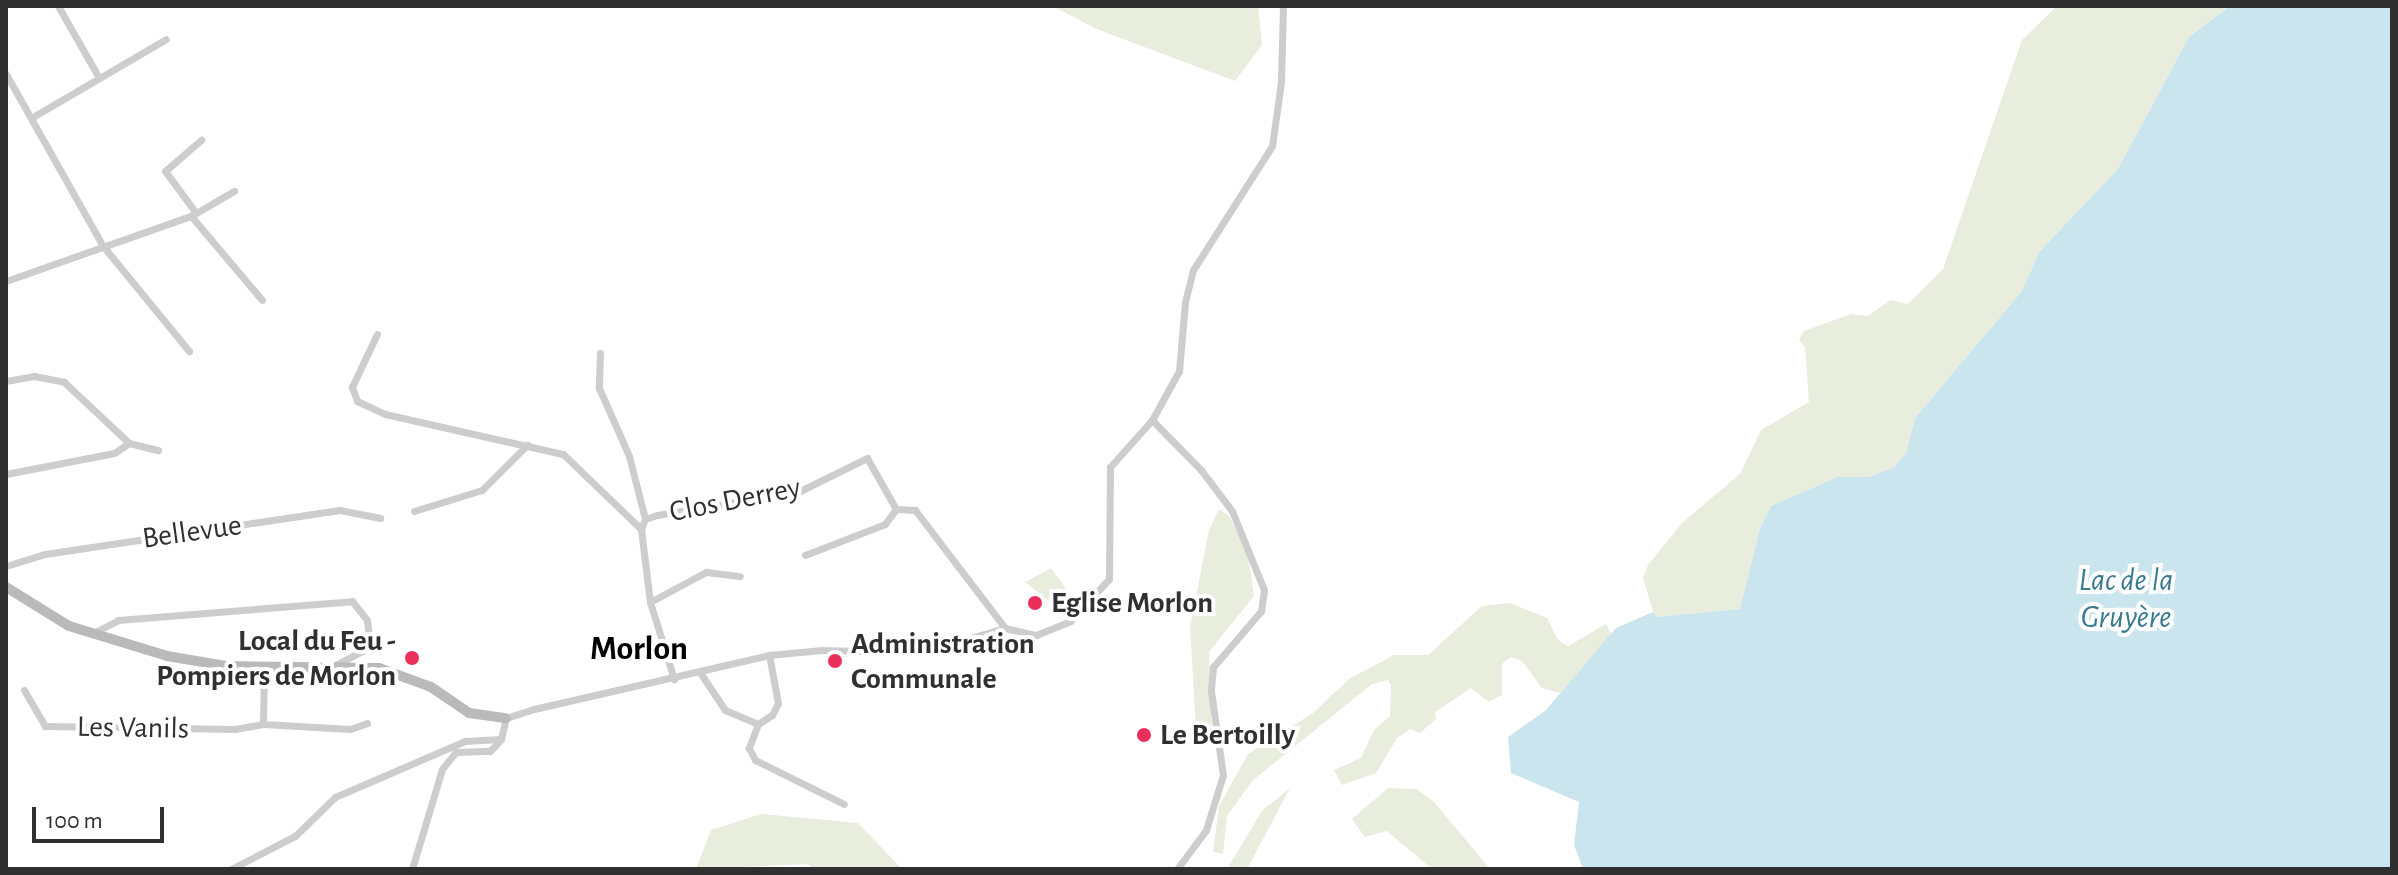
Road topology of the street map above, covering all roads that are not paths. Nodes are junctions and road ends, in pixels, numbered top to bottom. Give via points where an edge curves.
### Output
1 (58, 6) edge
2 (1283, 6) edge
3 (166, 39) dead end
4 (6, 74) edge
5 (99, 78) junction
6 (31, 118) junction
7 (201, 140) dead end
8 (234, 191) dead end
9 (194, 214) junction
10 (103, 246) junction
11 (6, 281) edge
12 (262, 300) dead end
13 (377, 334) dead end
14 (189, 351) dead end
15 (600, 353) dead end
16 (6, 381) edge
17 (1152, 420) junction
18 (129, 443) junction
19 (527, 445) junction
20 (158, 450) dead end
21 (6, 474) edge
22 (896, 509) junction
23 (414, 511) dead end
24 (380, 518) dead end
25 (645, 519) junction
26 (641, 529) junction
27 (805, 555) dead end
28 (6, 566) edge
29 (740, 576) dead end
30 (6, 587) edge
31 (650, 602) junction
32 (1005, 628) junction
33 (91, 635) junction
34 (769, 655) junction
35 (264, 667) junction
36 (332, 667) junction
37 (701, 674) junction
38 (674, 679) junction
39 (24, 690) dead end
40 (506, 718) junction
41 (367, 723) dead end
42 (263, 724) junction
43 (758, 724) junction
44 (501, 739) junction
45 (844, 804) dead end
46 (231, 869) edge
47 (412, 869) edge
48 (1177, 869) edge

1 - 5 street
2 - 17 street via 1272,146 1193,270 1179,371
3 - 5 street
4 - 6 street
5 - 6 street
6 - 10 street
7 - 9 street via 165,171
8 - 9 street
9 - 10 street
9 - 12 street
10 - 11 street
10 - 14 street
13 - 19 street via 352,387 357,401 385,414
15 - 25 street via 599,388 629,456
16 - 18 street via 34,376 64,382
17 - 32 street via 1110,467 1114,534 1109,579 1070,621 1036,635
17 - 48 street via 1232,511 1264,590 1261,611 1213,667 1211,691 1223,775 1206,830
18 - 20 street
18 - 21 street via 114,453
19 - 23 street via 482,490
19 - 26 street via 563,454
22 - 25 street, Clos Derrey via 867,458 800,491
22 - 27 street via 885,524
22 - 32 street via 915,510
24 - 28 street, Bellevue via 340,510 45,554
25 - 26 street, Clos Derrey
26 - 31 street
29 - 31 street via 706,572
30 - 33 street via 50,617
31 - 38 street
32 - 34 street via 929,652
33 - 35 street via 194,663
33 - 36 street via 118,620 352,601 367,620 369,638 362,651
34 - 37 street
34 - 43 street via 778,703
35 - 36 street
35 - 42 street
36 - 40 street via 394,671 431,687 469,713
37 - 38 street
37 - 43 street via 725,710
38 - 40 street
39 - 42 street, Les Vanils via 45,726 160,730
40 - 44 street
41 - 42 street, Les Vanils via 350,729
43 - 45 street via 749,748 755,760
44 - 46 street via 465,741 335,797 295,836
44 - 47 street via 490,751 456,752 442,769

